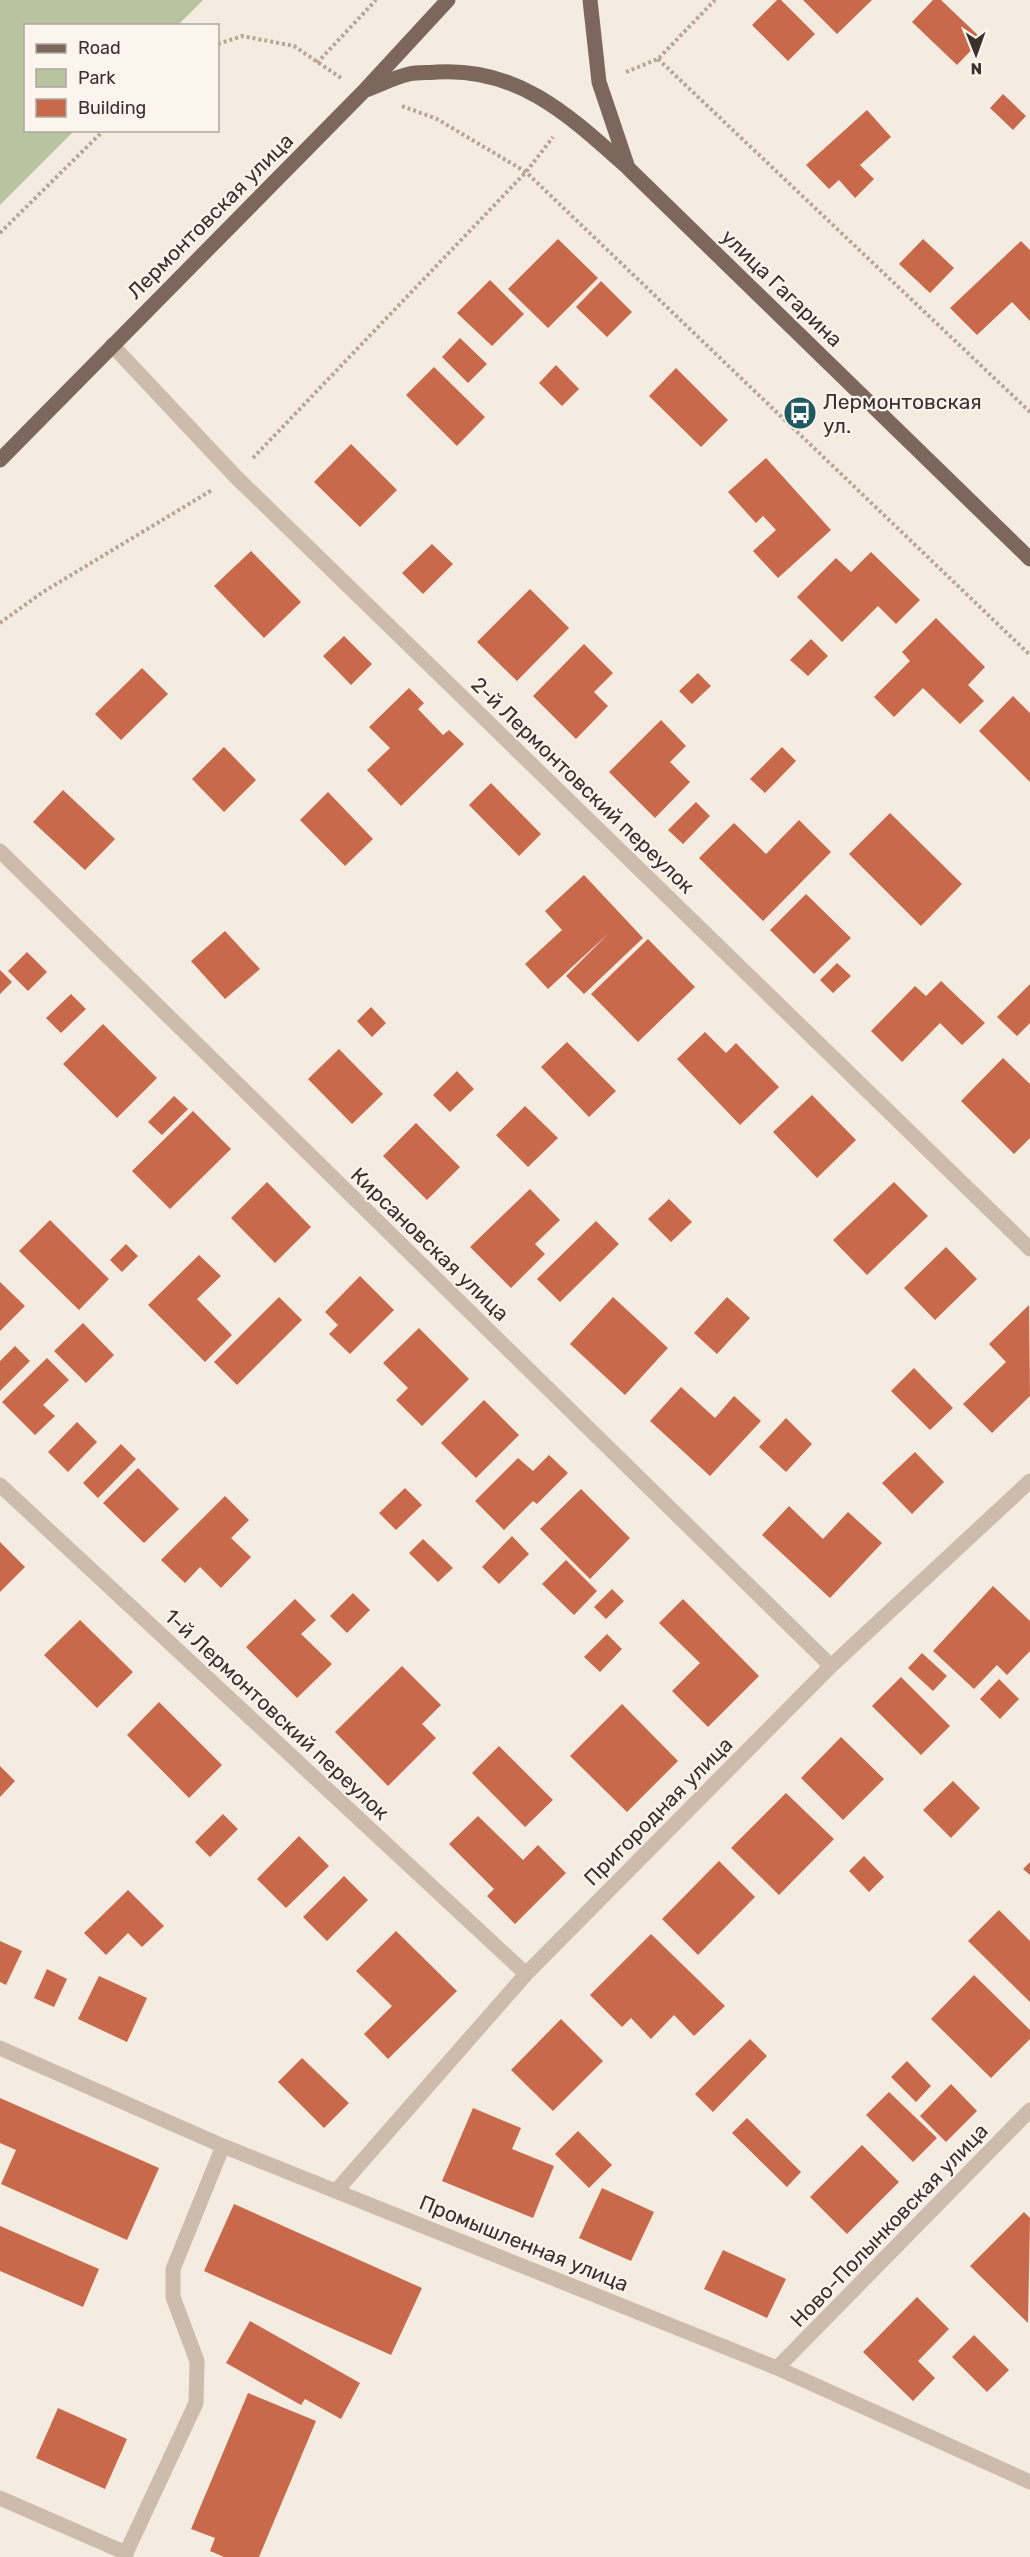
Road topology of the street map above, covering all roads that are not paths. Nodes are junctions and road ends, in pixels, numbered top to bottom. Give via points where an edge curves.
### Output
1 (448, 0) edge
2 (590, 0) edge
3 (363, 92) junction
4 (628, 168) junction
5 (112, 345) junction
6 (0, 460) edge
7 (1030, 559) edge
8 (0, 851) edge
9 (1030, 1249) edge
10 (1030, 1480) edge
11 (0, 1485) edge
12 (831, 1666) junction
13 (526, 1974) junction
14 (0, 2048) edge
15 (1030, 2110) edge
16 (223, 2146) junction
17 (337, 2190) junction
18 (777, 2368) junction
19 (1030, 2482) edge
20 (0, 2498) edge
21 (126, 2555) edge

1 - 3 main road, Лермонтовская улица
2 - 4 main road, улица Гагарина via 599,82
3 - 4 main road via 410,74 455,71 498,78 536,94 570,116
3 - 5 main road, Лермонтовская улица
4 - 7 main road, улица Гагарина
5 - 6 main road, Лермонтовская улица
5 - 9 street, 2-й Лермонтовский переулок via 235,476
8 - 12 street, Кирсановская улица
10 - 12 street, Пригородная улица
11 - 13 street, 1-й Лермонтовский переулок
12 - 13 street, Пригородная улица
13 - 17 street, Пригородная улица
14 - 16 street, Промышленная улица
15 - 18 street, Ново-Полынковская улица
16 - 17 street, Промышленная улица
16 - 21 street via 173,2269 173,2296 196,2361 196,2403
17 - 18 street, Промышленная улица
18 - 19 street, Промышленная улица
20 - 21 street

